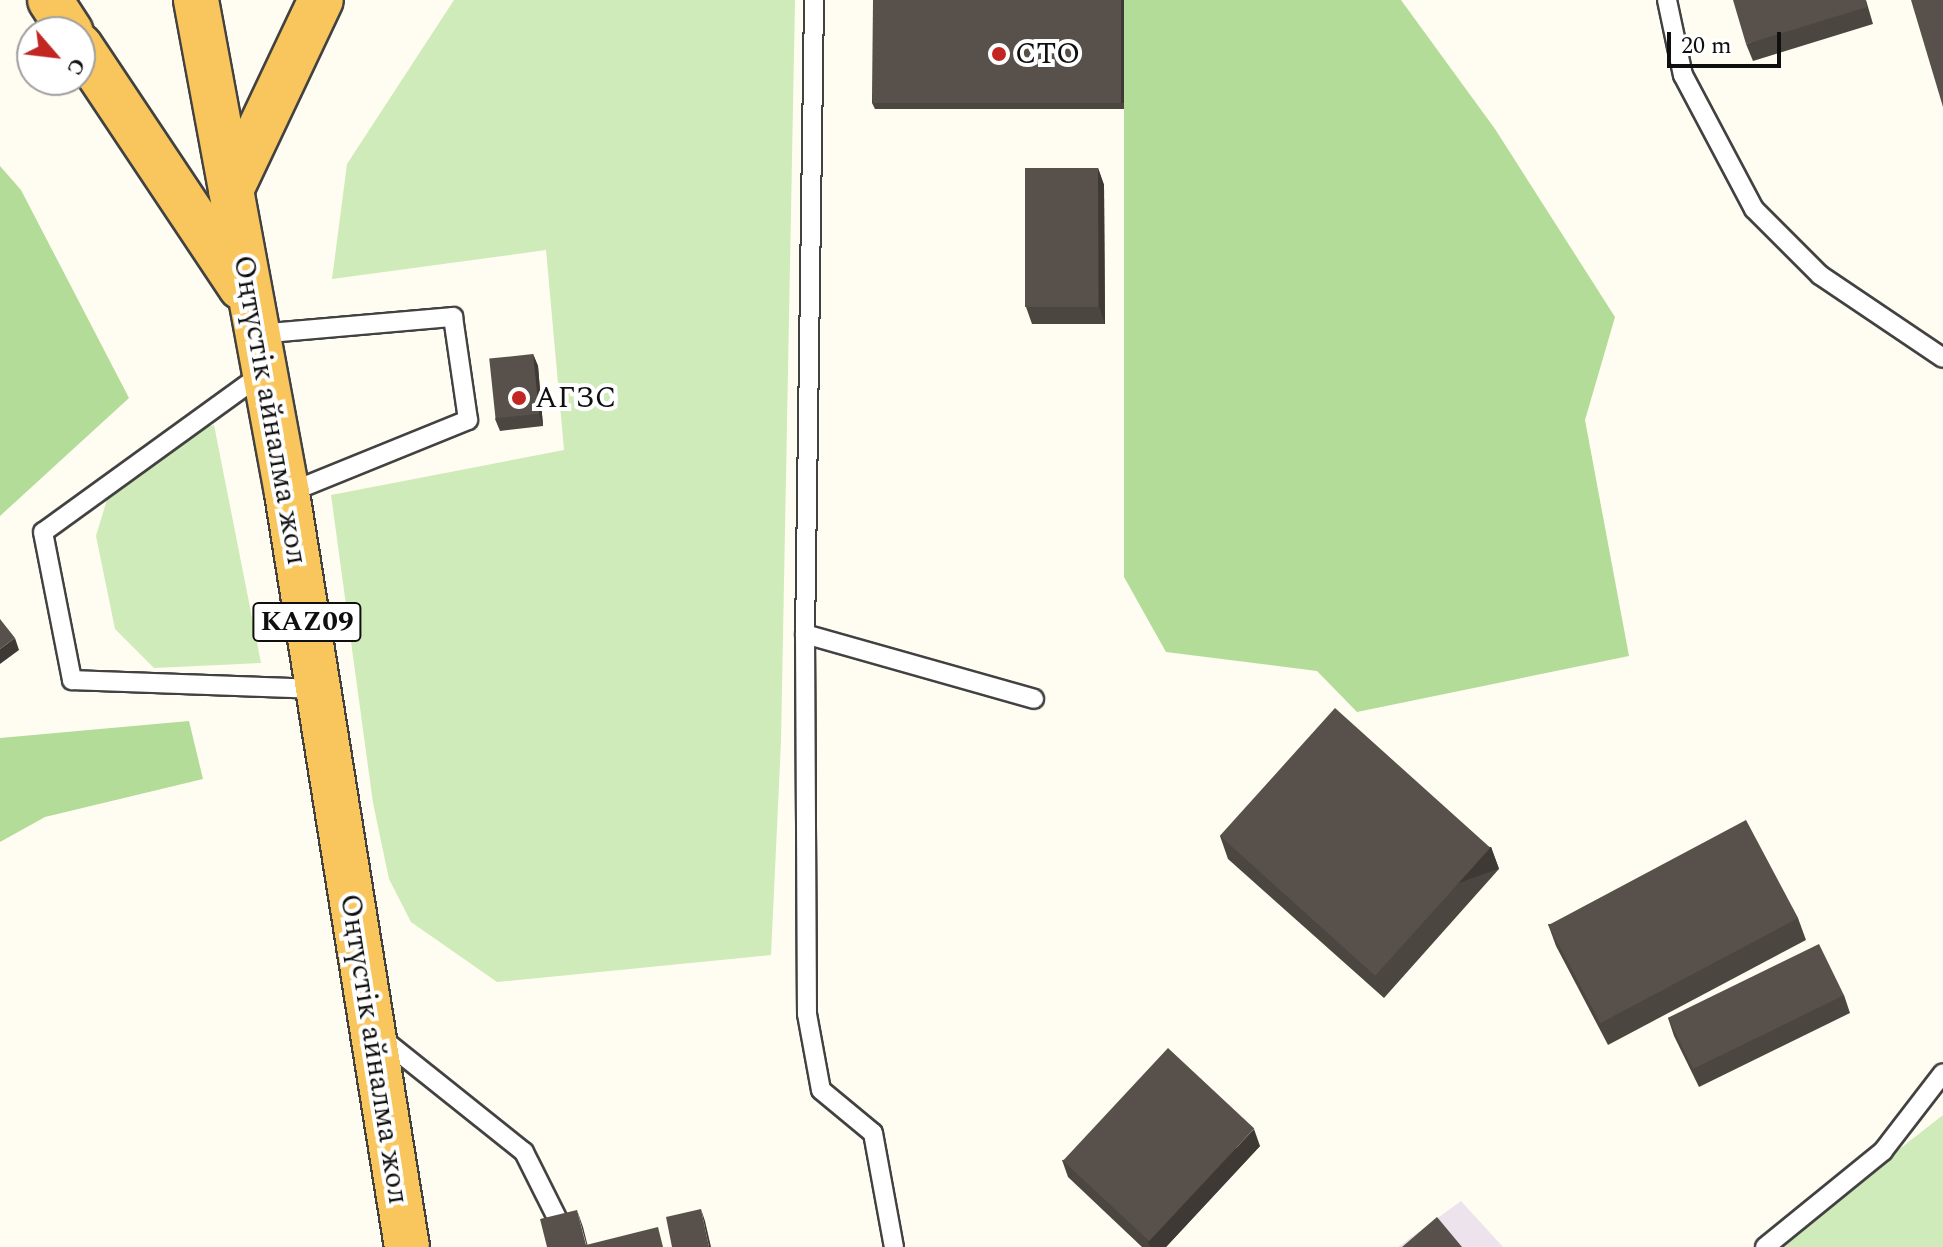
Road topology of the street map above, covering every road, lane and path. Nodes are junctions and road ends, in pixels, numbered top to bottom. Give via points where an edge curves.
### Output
1 (196, 0) edge
2 (321, 0) edge
3 (814, 0) edge
4 (1667, 0) edge
5 (96, 72) edge
6 (231, 190) junction
7 (257, 334) junction
8 (1943, 358) edge
9 (287, 493) junction
10 (805, 634) junction
11 (317, 689) junction
12 (1034, 699) dead end
13 (369, 1028) junction
14 (1943, 1073) edge
15 (558, 1220) edge
16 (407, 1247) edge
17 (894, 1247) edge
18 (1765, 1247) edge

1 - 6 highway, Оңтүстік айналма жол / KAZ09
2 - 6 highway
3 - 10 lane
4 - 8 lane via 1683,75 1754,209 1820,275
5 - 7 highway, KAZ09
6 - 7 highway, Оңтүстік айналма жол / KAZ09
7 - 9 highway, Оңтүстік айналма жол / KAZ09
7 - 9 lane via 453,317 468,420
7 - 11 lane via 43,532 72,680
9 - 11 highway, Оңтүстік айналма жол / KAZ09
10 - 12 lane
10 - 17 lane via 807,1014 821,1090 873,1133
11 - 13 highway, Оңтүстік айналма жол / KAZ09
13 - 15 lane via 524,1152
13 - 16 highway, Оңтүстік айналма жол / KAZ09
14 - 18 lane via 1883,1151

